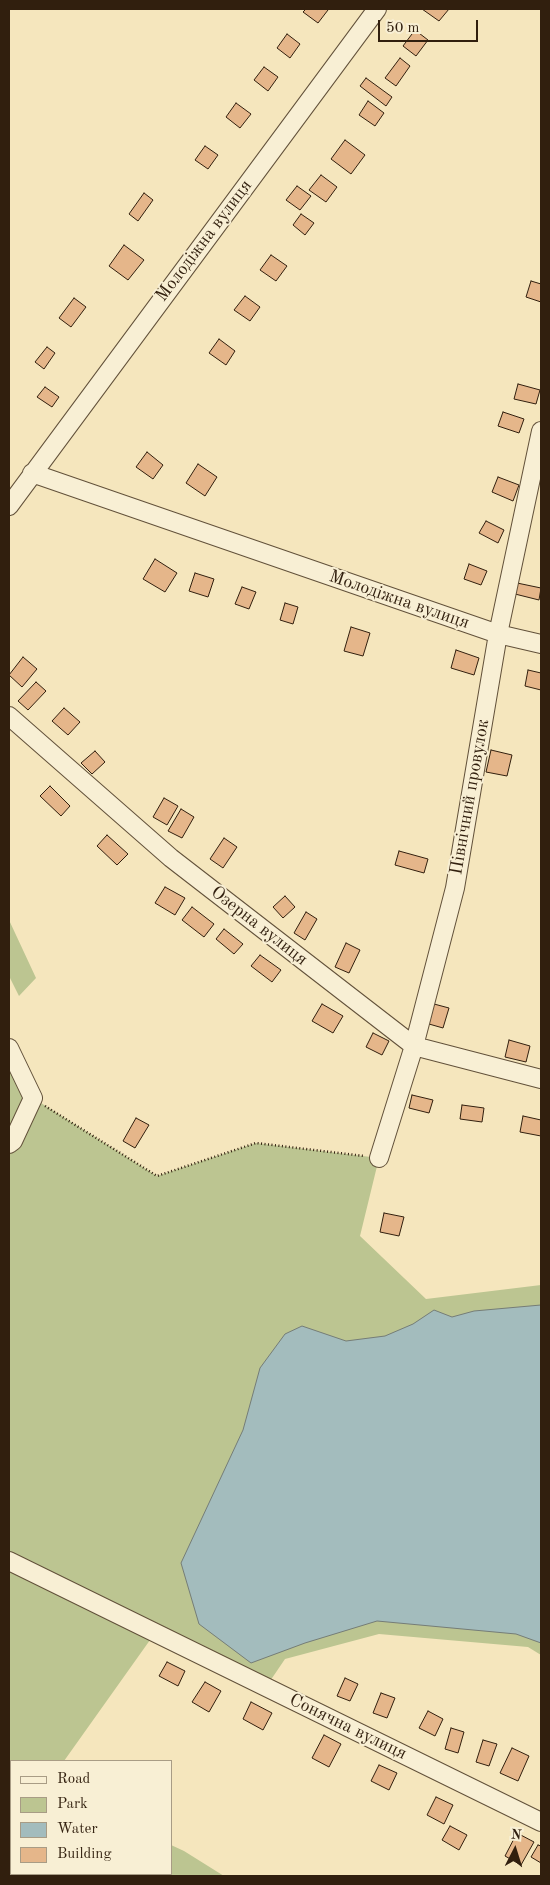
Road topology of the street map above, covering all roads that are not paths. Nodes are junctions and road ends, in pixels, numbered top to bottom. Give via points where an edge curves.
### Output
1 (377, 9) edge
2 (541, 431) edge
3 (32, 473) junction
4 (9, 506) edge
5 (498, 634) junction
6 (541, 644) edge
7 (9, 716) edge
8 (414, 1046) junction
9 (9, 1048) edge
10 (541, 1079) edge
11 (9, 1144) edge
12 (379, 1158) road end
13 (9, 1561) edge
14 (541, 1822) edge

1 - 3 street, Молодіжна вулиця
2 - 5 street, Північний провулок
3 - 4 street, Молодіжна вулиця
3 - 5 street, Молодіжна вулиця
5 - 6 street, Молодіжна вулиця
5 - 8 street, Північний провулок via 455,888
7 - 8 street, Озерна вулиця via 171,858
8 - 10 street, Озерна вулиця
8 - 12 street, Північний провулок
9 - 11 street via 34,1098
13 - 14 street, Сонячна вулиця

